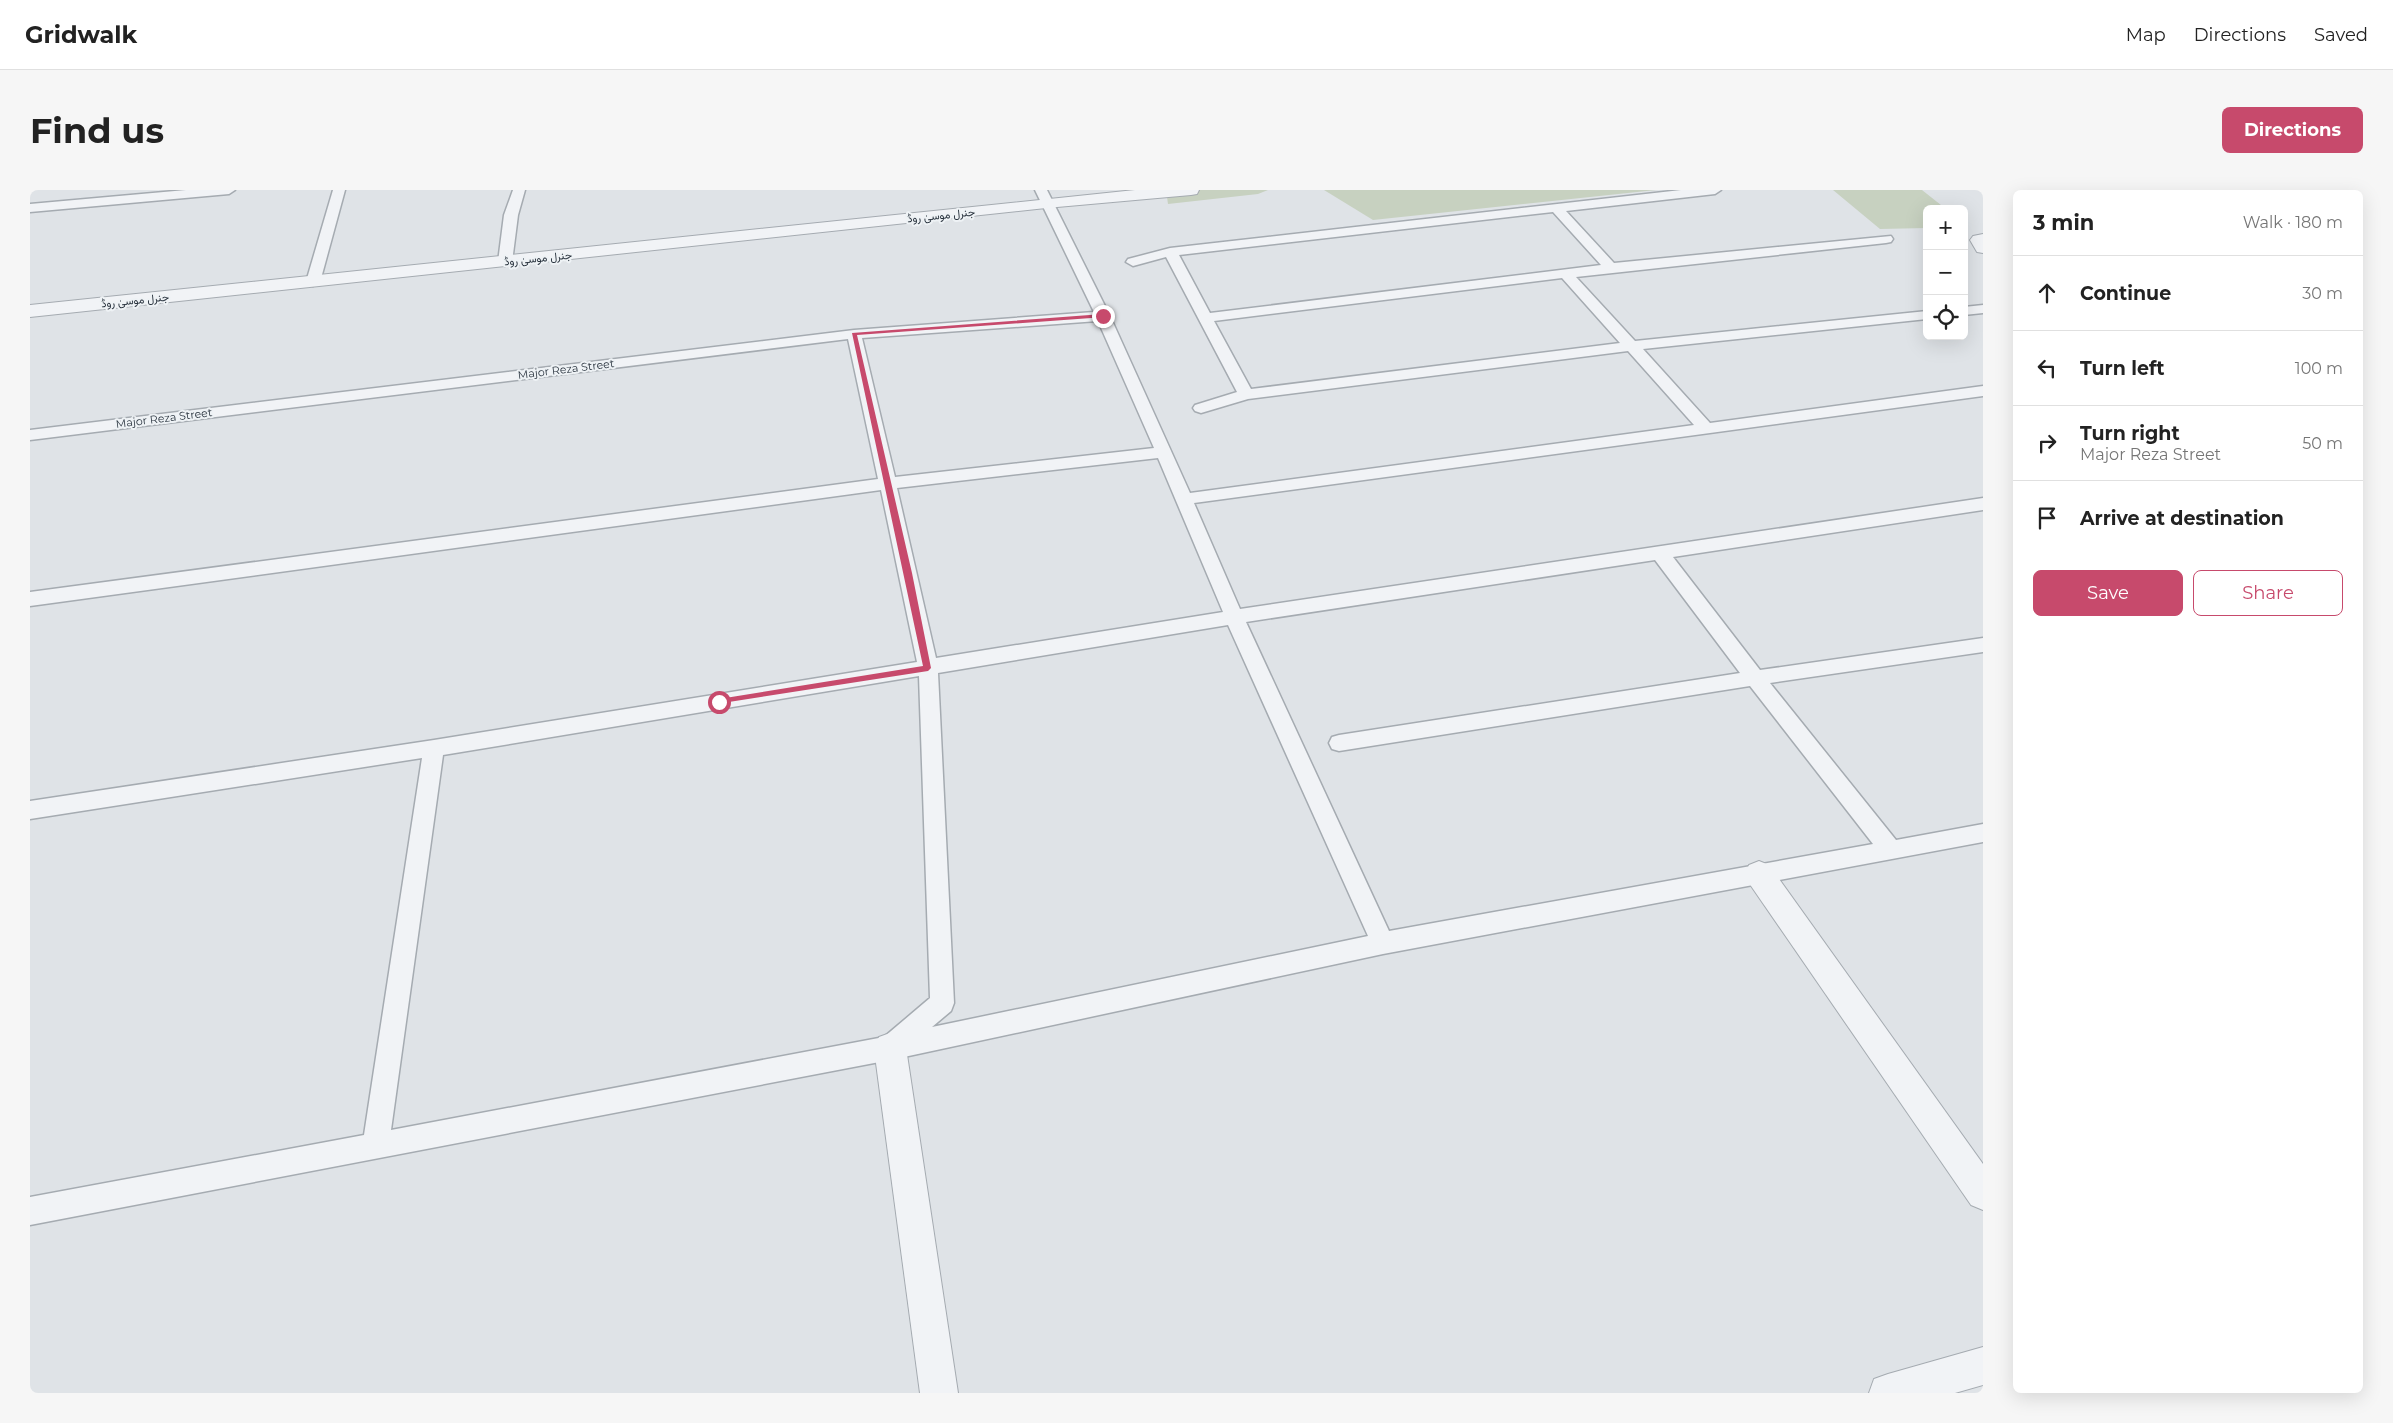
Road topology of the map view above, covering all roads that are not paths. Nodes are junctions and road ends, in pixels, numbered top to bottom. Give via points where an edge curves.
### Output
1 (229, 190) edge
2 (339, 190) edge
3 (519, 190) edge
4 (1191, 190) edge
5 (1716, 190) edge
6 (1043, 197) edge
7 (1555, 207) junction
8 (30, 208) edge
9 (1886, 239) dead end
10 (1983, 239) edge
11 (1983, 248) edge
12 (1170, 252) junction
13 (505, 262) junction
14 (1133, 262) dead end
15 (1612, 268) junction
16 (1565, 273) junction
17 (313, 282) junction
18 (1983, 309) edge
19 (30, 311) edge
20 (1968, 311) edge
21 (1923, 315) edge
22 (1103, 316) junction
23 (1205, 318) junction
24 (854, 334) junction
25 (1631, 346) junction
26 (1983, 391) edge
27 (1246, 394) junction
28 (1201, 408) dead end
29 (1707, 429) junction
30 (30, 435) edge
31 (1164, 452) junction
32 (888, 483) junction
33 (1185, 500) junction
34 (1983, 504) edge
35 (1659, 552) junction
36 (30, 599) edge
37 (1234, 617) junction
38 (1983, 646) edge
39 (928, 668) junction
40 (1755, 678) junction
41 (1339, 743) dead end
42 (434, 748) junction
43 (30, 810) edge
44 (1983, 833) edge
45 (1891, 850) junction
46 (1759, 874) junction
47 (1383, 943) junction
48 (890, 1048) junction
49 (376, 1144) junction
50 (1983, 1193) edge
51 (30, 1211) edge
52 (1983, 1366) edge
53 (939, 1393) edge
54 (1888, 1393) edge

1 - 8 lane
2 - 17 lane
3 - 13 lane via 511,215
4 - 6 street, جنرل موسیٰ روڈ
5 - 7 lane
6 - 13 street, جنرل موسیٰ روڈ
6 - 22 lane
7 - 12 lane
7 - 15 lane
9 - 15 lane
10 - 11 street via 1979,240
12 - 14 lane
12 - 23 lane
13 - 17 street, جنرل موسیٰ روڈ
15 - 16 lane
16 - 23 lane
16 - 25 lane
17 - 19 street, جنرل موسیٰ روڈ
18 - 20 lane
21 - 25 lane
22 - 24 lane, Major Reza Street
22 - 31 lane
23 - 27 lane
24 - 30 lane, Major Reza Street
24 - 32 lane
25 - 27 lane
25 - 29 lane
26 - 29 lane
27 - 28 lane
29 - 33 lane
31 - 32 lane
31 - 33 lane
32 - 36 lane
32 - 39 lane
33 - 37 lane
34 - 35 lane
35 - 37 lane
35 - 40 lane
37 - 39 lane
37 - 47 lane
38 - 40 lane
39 - 42 lane
39 - 48 lane via 942,1003
40 - 41 lane
40 - 45 lane
42 - 43 lane
42 - 49 lane
44 - 45 lane
45 - 46 lane
46 - 47 lane
46 - 50 street
47 - 48 lane
48 - 49 lane
48 - 53 street
49 - 51 lane
52 - 54 street

